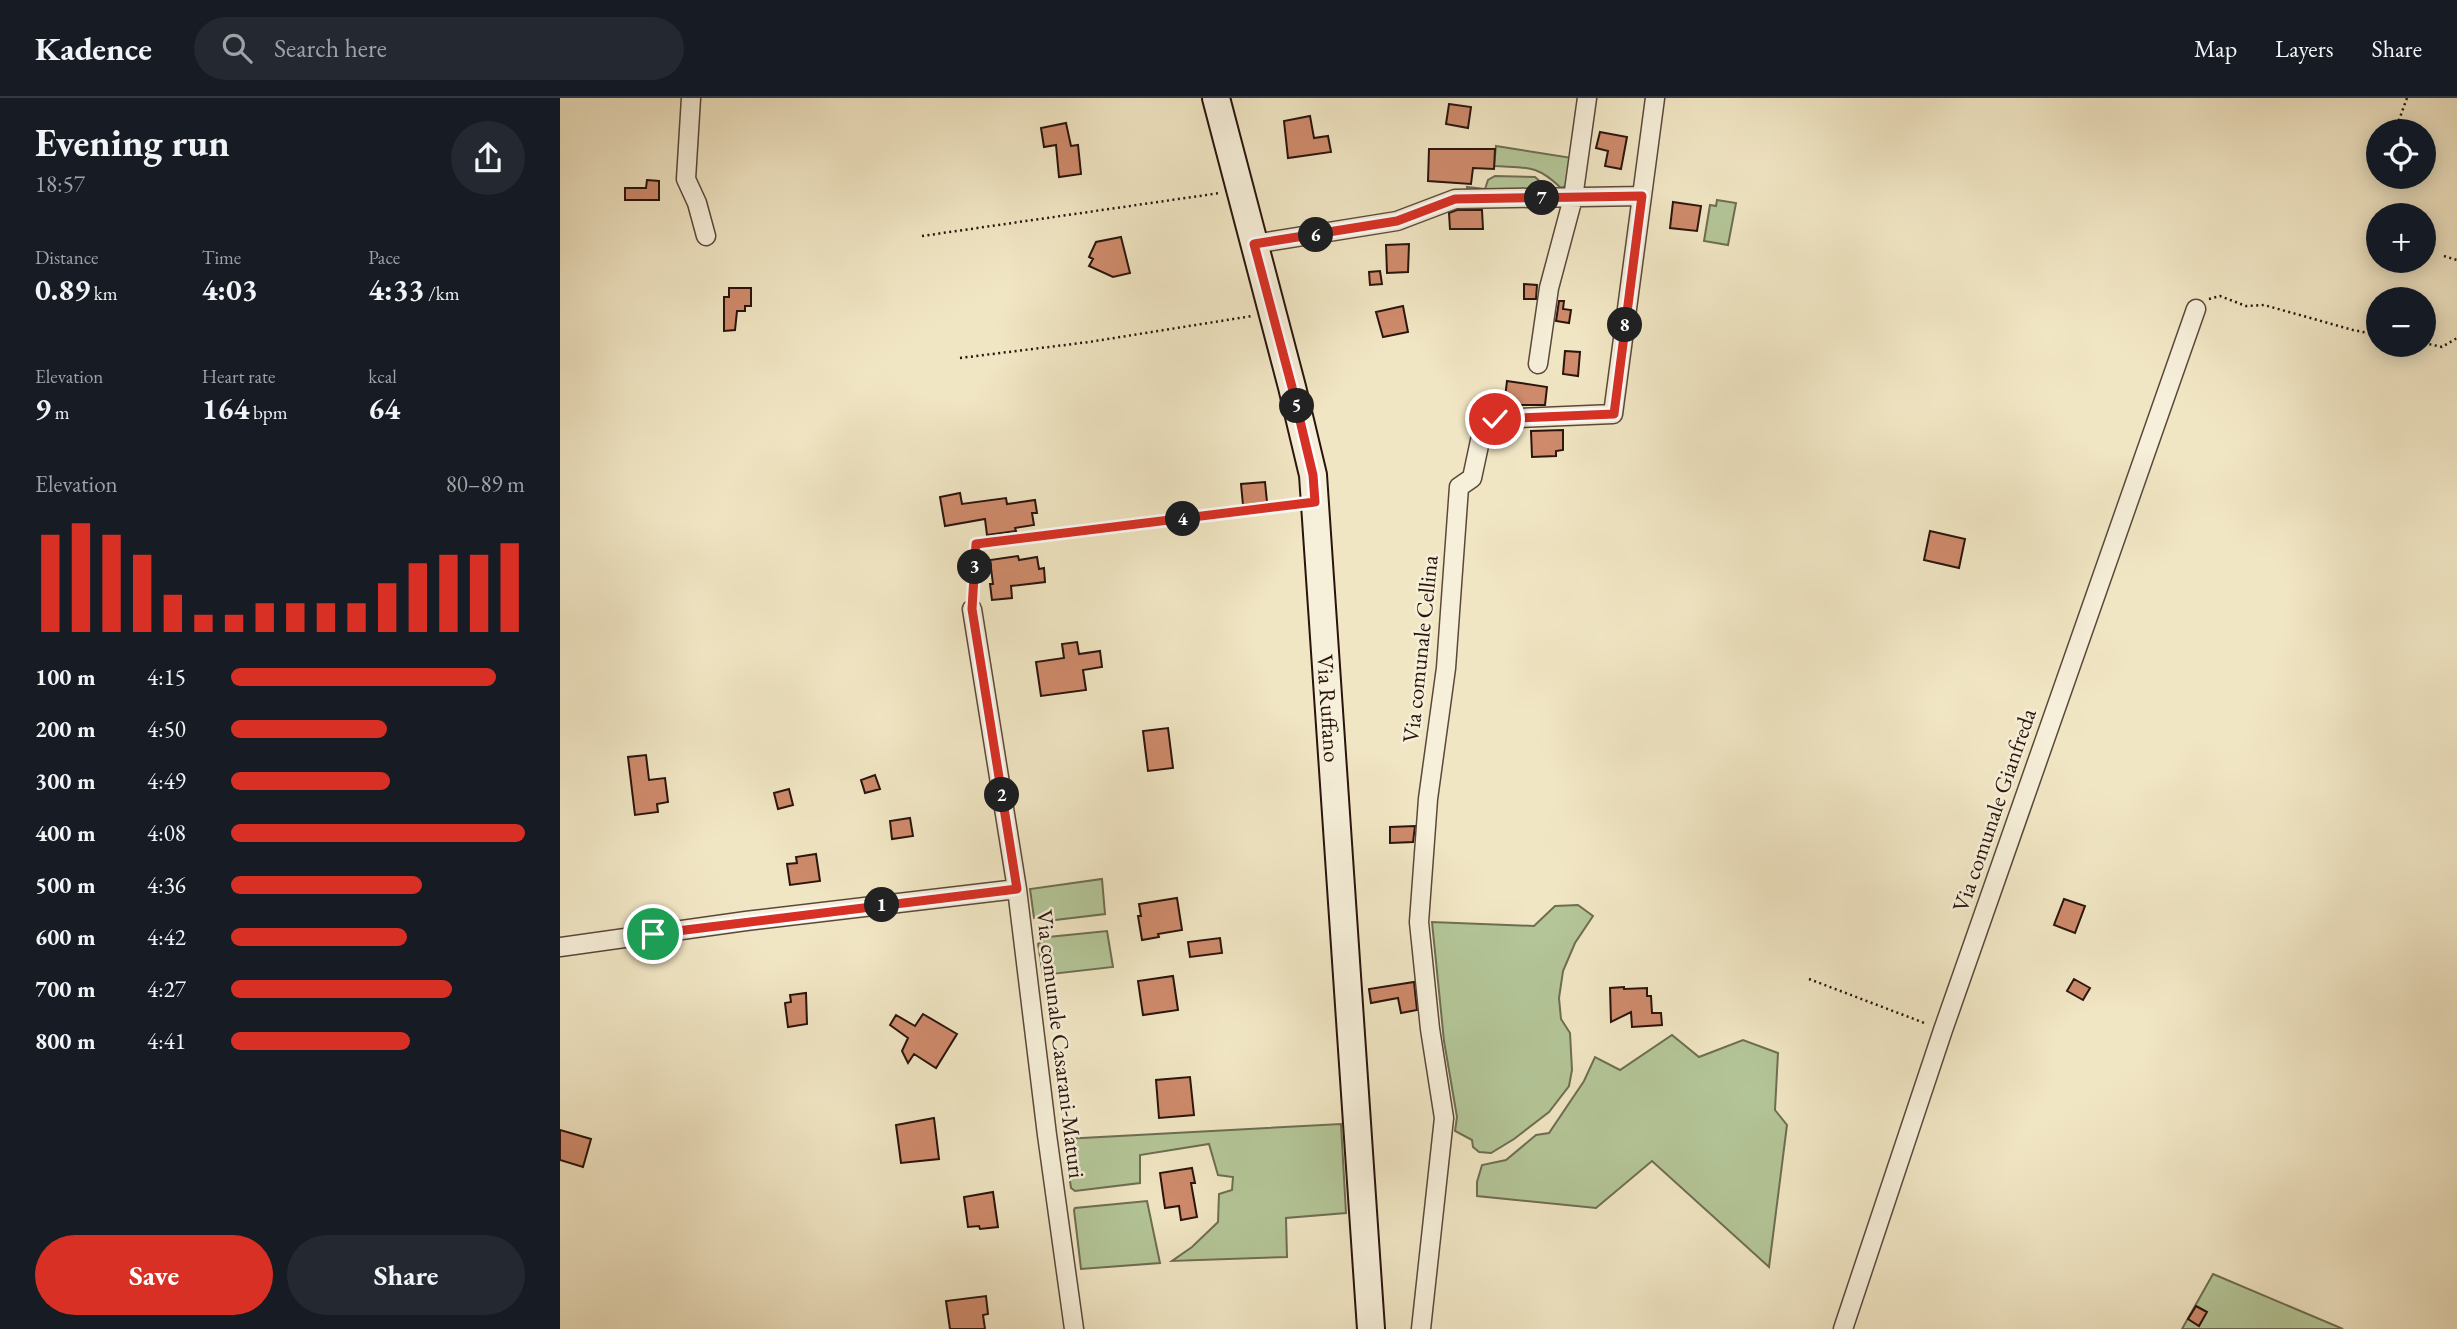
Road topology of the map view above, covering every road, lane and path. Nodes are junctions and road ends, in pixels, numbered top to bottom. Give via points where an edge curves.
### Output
1 (691, 98) edge
2 (1216, 98) edge
3 (1587, 98) edge
4 (1655, 98) edge
5 (2407, 98) edge
6 (2399, 119) edge
7 (1240, 190) junction
8 (1642, 196) junction
9 (1573, 198) junction
10 (706, 236) dead end
11 (922, 236) dead end
12 (1254, 244) junction
13 (2444, 257) dead end
14 (2457, 260) edge
15 (2196, 309) joint
16 (1272, 312) junction
17 (2366, 332) edge
18 (2457, 338) edge
19 (2436, 346) edge
20 (960, 358) dead end
21 (1538, 364) dead end
22 (1315, 502) junction
23 (972, 609) joint
24 (1017, 889) junction
25 (560, 947) edge
26 (1809, 979) dead end
27 (1943, 1030) junction
28 (1074, 1329) edge
29 (1371, 1329) edge
30 (1421, 1329) edge
31 (1843, 1329) edge

1 - 10 street via 687,179
2 - 7 street, Via Ruffano
3 - 9 street
4 - 8 street, Via comunale Cellina
5 - 6 path
7 - 11 path
7 - 12 street, Via Ruffano
8 - 9 street
8 - 30 street, Via comunale Cellina via 1614,414 1495,419 1481,436 1472,478 1459,487 1446,668 1428,799 1419,922 1444,1118
9 - 12 street via 1455,199 1388,223
9 - 21 street via 1549,288
12 - 16 street, Via Ruffano
13 - 14 path
15 - 17 path via 2220,296 2246,306 2264,305
15 - 27 street, Via comunale Gianfreda
16 - 20 path
16 - 22 street, Via Ruffano via 1313,475
18 - 19 path
22 - 23 path via 976,544
22 - 29 street, Via Ruffano
23 - 24 street
24 - 25 street, Via comunale Casarani-Maturi
24 - 28 street, Via comunale Casarani-Maturi
26 - 27 path
27 - 31 street, Via comunale Gianfreda

